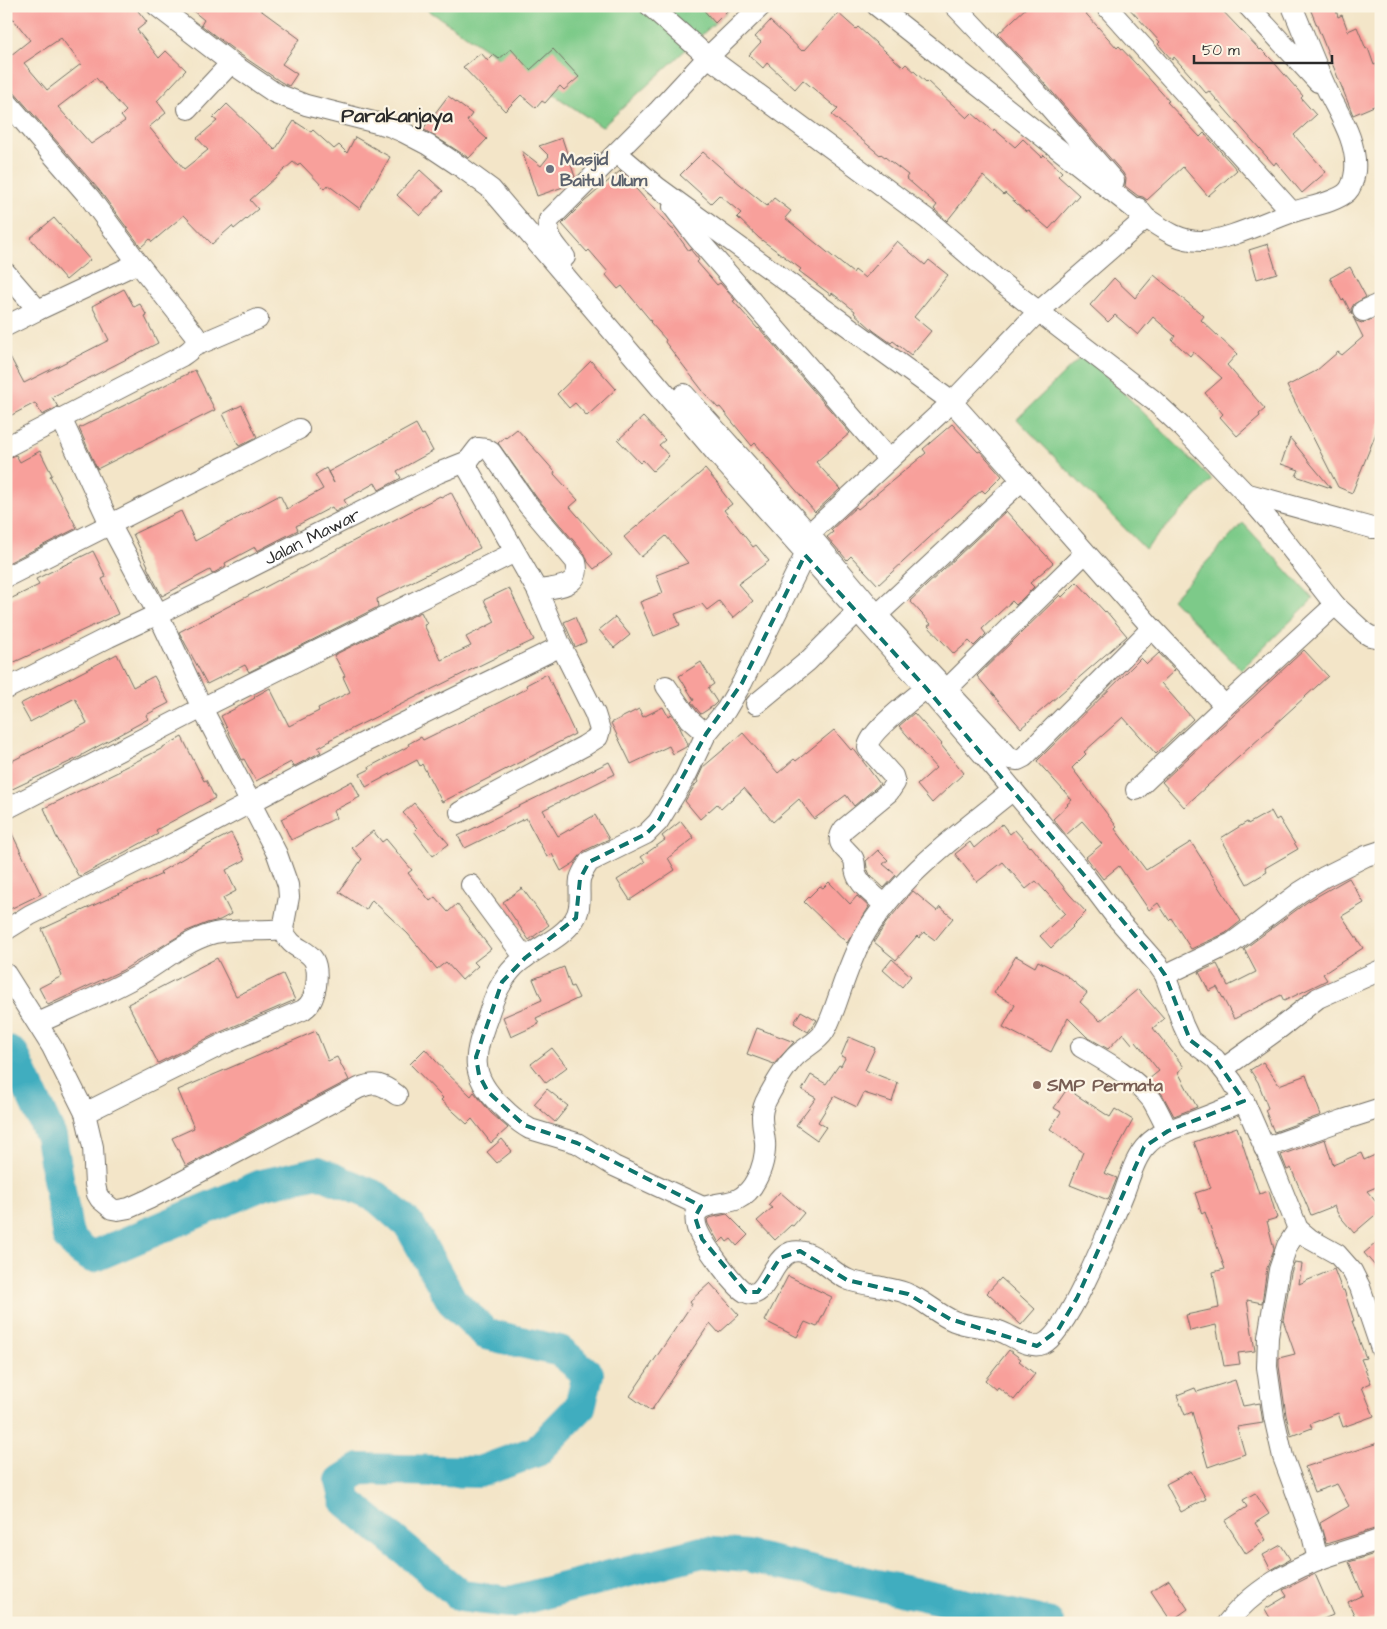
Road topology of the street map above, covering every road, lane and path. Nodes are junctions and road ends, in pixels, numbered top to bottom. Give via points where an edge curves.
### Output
1 (158, 6) edge
2 (650, 6) edge
3 (761, 6) edge
4 (877, 6) edge
5 (955, 6) edge
6 (1106, 6) edge
7 (1248, 6) edge
8 (1292, 6) edge
9 (900, 13) edge
10 (708, 57) junction
11 (231, 63) junction
12 (1330, 94) junction
13 (6, 101) edge
14 (188, 109) dead end
15 (617, 153) junction
16 (657, 187) junction
17 (1292, 212) junction
18 (1146, 218) junction
19 (138, 263) junction
20 (6, 272) edge
21 (1381, 303) edge
22 (38, 310) junction
23 (1363, 311) dead end
24 (1038, 312) junction
25 (258, 319) dead end
26 (6, 326) edge
27 (195, 346) junction
28 (952, 402) junction
29 (61, 418) junction
30 (299, 430) dead end
31 (6, 447) edge
32 (889, 460) junction
33 (468, 461) junction
34 (1022, 480) junction
35 (1245, 493) junction
36 (110, 524) junction
37 (1381, 528) edge
38 (809, 534) junction
39 (515, 552) junction
40 (1085, 553) junction
41 (805, 555) junction
42 (6, 577) edge
43 (537, 590) junction
44 (1334, 605) junction
45 (857, 612) junction
46 (158, 614) junction
47 (878, 615) junction
48 (1152, 628) junction
49 (1381, 638) edge
50 (561, 646) junction
51 (666, 686) dead end
52 (926, 688) junction
53 (6, 689) edge
54 (946, 690) junction
55 (756, 704) dead end
56 (1224, 706) junction
57 (202, 708) junction
58 (706, 734) junction
59 (1013, 790) junction
60 (1136, 790) dead end
61 (250, 803) junction
62 (6, 809) edge
63 (460, 812) dead end
64 (1381, 851) edge
65 (471, 886) dead end
66 (885, 905) junction
67 (283, 929) junction
68 (6, 930) edge
69 (524, 958) junction
70 (1381, 970) edge
71 (6, 974) edge
72 (1165, 975) junction
73 (38, 1023) junction
74 (1081, 1047) dead end
75 (1223, 1069) junction
76 (397, 1095) dead end
77 (1244, 1102) junction
78 (1381, 1108) edge
79 (85, 1113) junction
80 (1168, 1131) junction
81 (1264, 1148) junction
82 (703, 1207) junction
83 (1298, 1228) junction
84 (1381, 1349) edge
85 (1381, 1539) edge
86 (1318, 1560) junction
87 (1227, 1623) edge

1 - 11 street
2 - 10 street
3 - 10 street
4 - 9 street
5 - 18 street via 1025,79
6 - 17 street
7 - 12 street
8 - 12 street
9 - 18 street
10 - 15 street
10 - 24 street via 927,219
11 - 14 street
11 - 41 street via 289,99 403,132 483,182
12 - 17 street via 1353,148 1355,172 1352,185 1338,198
13 - 19 street via 86,193
15 - 16 street
15 - 38 street via 549,220 549,235 650,357
16 - 28 street
16 - 32 street via 697,238
17 - 18 street via 1223,238 1202,242 1176,237
18 - 24 street
19 - 22 street
19 - 27 street via 195,335
20 - 22 street
21 - 23 street
22 - 26 street
24 - 28 street
24 - 35 street via 1153,400
25 - 27 street
27 - 29 street via 182,356
28 - 32 street
28 - 34 street
29 - 31 street
29 - 36 street
30 - 36 street
32 - 38 street
33 - 39 street via 468,469
33 - 43 street, Jalan Mawar via 478,448 491,452 528,505 576,562 577,577 572,582
33 - 46 street, Jalan Mawar via 438,473
34 - 40 street
34 - 47 street
35 - 37 street
35 - 44 street
36 - 42 street
36 - 46 street
38 - 47 street
39 - 43 street
39 - 57 street
40 - 48 street
40 - 54 street
41 - 45 street
41 - 58 street via 742,683
43 - 50 street
44 - 49 street via 1364,633
44 - 56 street
45 - 52 street
45 - 55 street via 808,661
46 - 53 street, Jalan Mawar
46 - 57 street
47 - 54 street
48 - 54 street via 1018,760 1010,759
48 - 56 street
50 - 61 street via 369,740
50 - 63 street via 603,735
51 - 58 street via 689,719
52 - 59 street
52 - 66 street via 870,740 868,748 893,776 895,783 840,836 842,846 854,860 860,880
56 - 60 street
57 - 61 street
57 - 62 street
58 - 69 street via 685,778 658,822 646,834 589,862 580,878 576,918 557,936
59 - 66 street via 932,857
59 - 72 street
61 - 67 street via 277,854 288,885 288,909
61 - 68 street
64 - 72 street via 1324,877 1232,943
65 - 69 street
66 - 82 street via 856,950 823,1034 792,1060 763,1107 765,1152 755,1183 736,1200
67 - 73 street via 211,934 191,942 134,977
67 - 79 street via 291,944 316,962 315,992 308,1007 221,1045
69 - 82 street via 502,982 492,1004 476,1057 481,1083 512,1116 530,1129 577,1143 614,1166
70 - 75 street via 1318,998
71 - 73 street
72 - 75 street via 1190,1040 1210,1054
73 - 79 street
74 - 80 street via 1138,1084 1152,1101
75 - 77 street
76 - 79 street via 378,1084 359,1088 149,1199 118,1210 106,1205 97,1194 93,1147
77 - 80 street
77 - 81 street
78 - 81 street
80 - 82 street via 1144,1147 1077,1298 1058,1330 1044,1344 1037,1346 1000,1331 968,1326 950,1319 908,1294 847,1280 810,1254 800,1251 780,1258 758,1292 746,1292 702,1239 695,1218
81 - 83 street
83 - 84 street via 1337,1254 1352,1271
83 - 86 street via 1286,1246 1279,1270 1268,1337 1267,1367 1283,1457
85 - 86 street
86 - 87 street via 1262,1590 1235,1612

